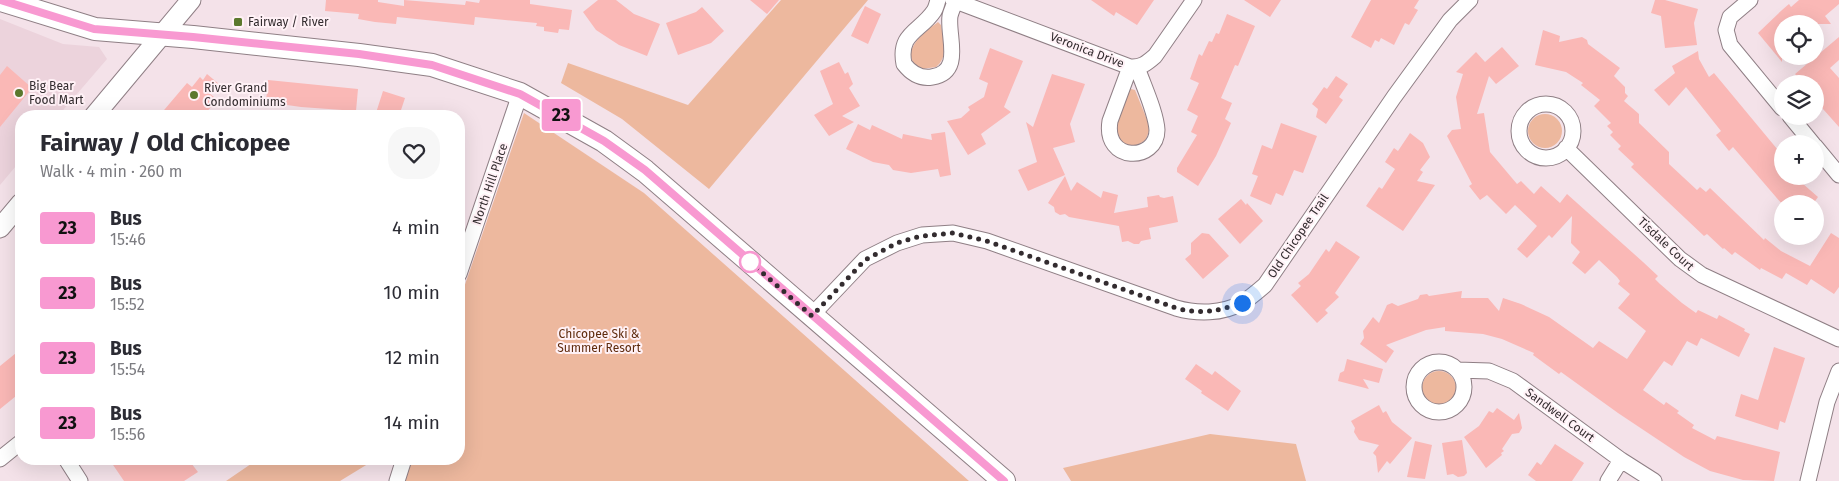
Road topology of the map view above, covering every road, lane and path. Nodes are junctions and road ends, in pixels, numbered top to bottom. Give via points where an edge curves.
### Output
1 (1, 0) edge
2 (191, 0) edge
3 (938, 0) edge
4 (954, 0) edge
5 (1194, 0) edge
6 (1470, 0) edge
7 (1750, 0) edge
8 (164, 34) junction
9 (1134, 67) junction
10 (520, 94) junction
11 (1774, 98) edge
12 (99, 110) edge
13 (1797, 125) edge
14 (1806, 135) edge
15 (1566, 148) dead end
16 (1824, 157) edge
17 (1839, 175) edge
18 (15, 210) edge
19 (0, 228) edge
20 (465, 256) edge
21 (812, 316) junction
22 (1839, 339) edge
23 (1457, 370) dead end
24 (1839, 371) edge
25 (15, 447) edge
26 (0, 459) edge
27 (1621, 460) junction
28 (70, 465) edge
29 (402, 465) edge
30 (80, 481) edge
31 (397, 481) edge
32 (1004, 481) edge
33 (1608, 481) edge
34 (1654, 481) edge
35 (1808, 481) edge

1 - 8 main road via 94,29
2 - 8 street
3 - 4 street via 934,12 911,34 903,47 904,64 913,73 926,77 940,74 950,64 950,17
4 - 9 street, Veronica Drive
5 - 9 street, Veronica Drive via 1155,56
6 - 21 street, Old Chicopee Trail via 1450,20 1394,97 1265,285 1242,303 1216,311 1194,313 987,241 953,233 897,243 865,260
7 - 11 street via 1730,16 1726,30 1730,45
8 - 10 main road via 359,54 432,65
8 - 12 street
9 - 9 street via 1108,129 1116,148 1129,154 1143,151 1156,136 1156,123
10 - 20 street, North Hill Place
10 - 21 main road via 604,141 645,170
13 - 14 street
15 - 22 street, Tisdale Court via 1680,259 1702,275
16 - 17 street
18 - 19 street
21 - 32 main road
23 - 27 street, Sandwell Court via 1489,371 1513,380
24 - 35 street via 1827,402
25 - 26 street
27 - 33 street
27 - 34 street, Sandwell Court
28 - 30 street
29 - 31 street

